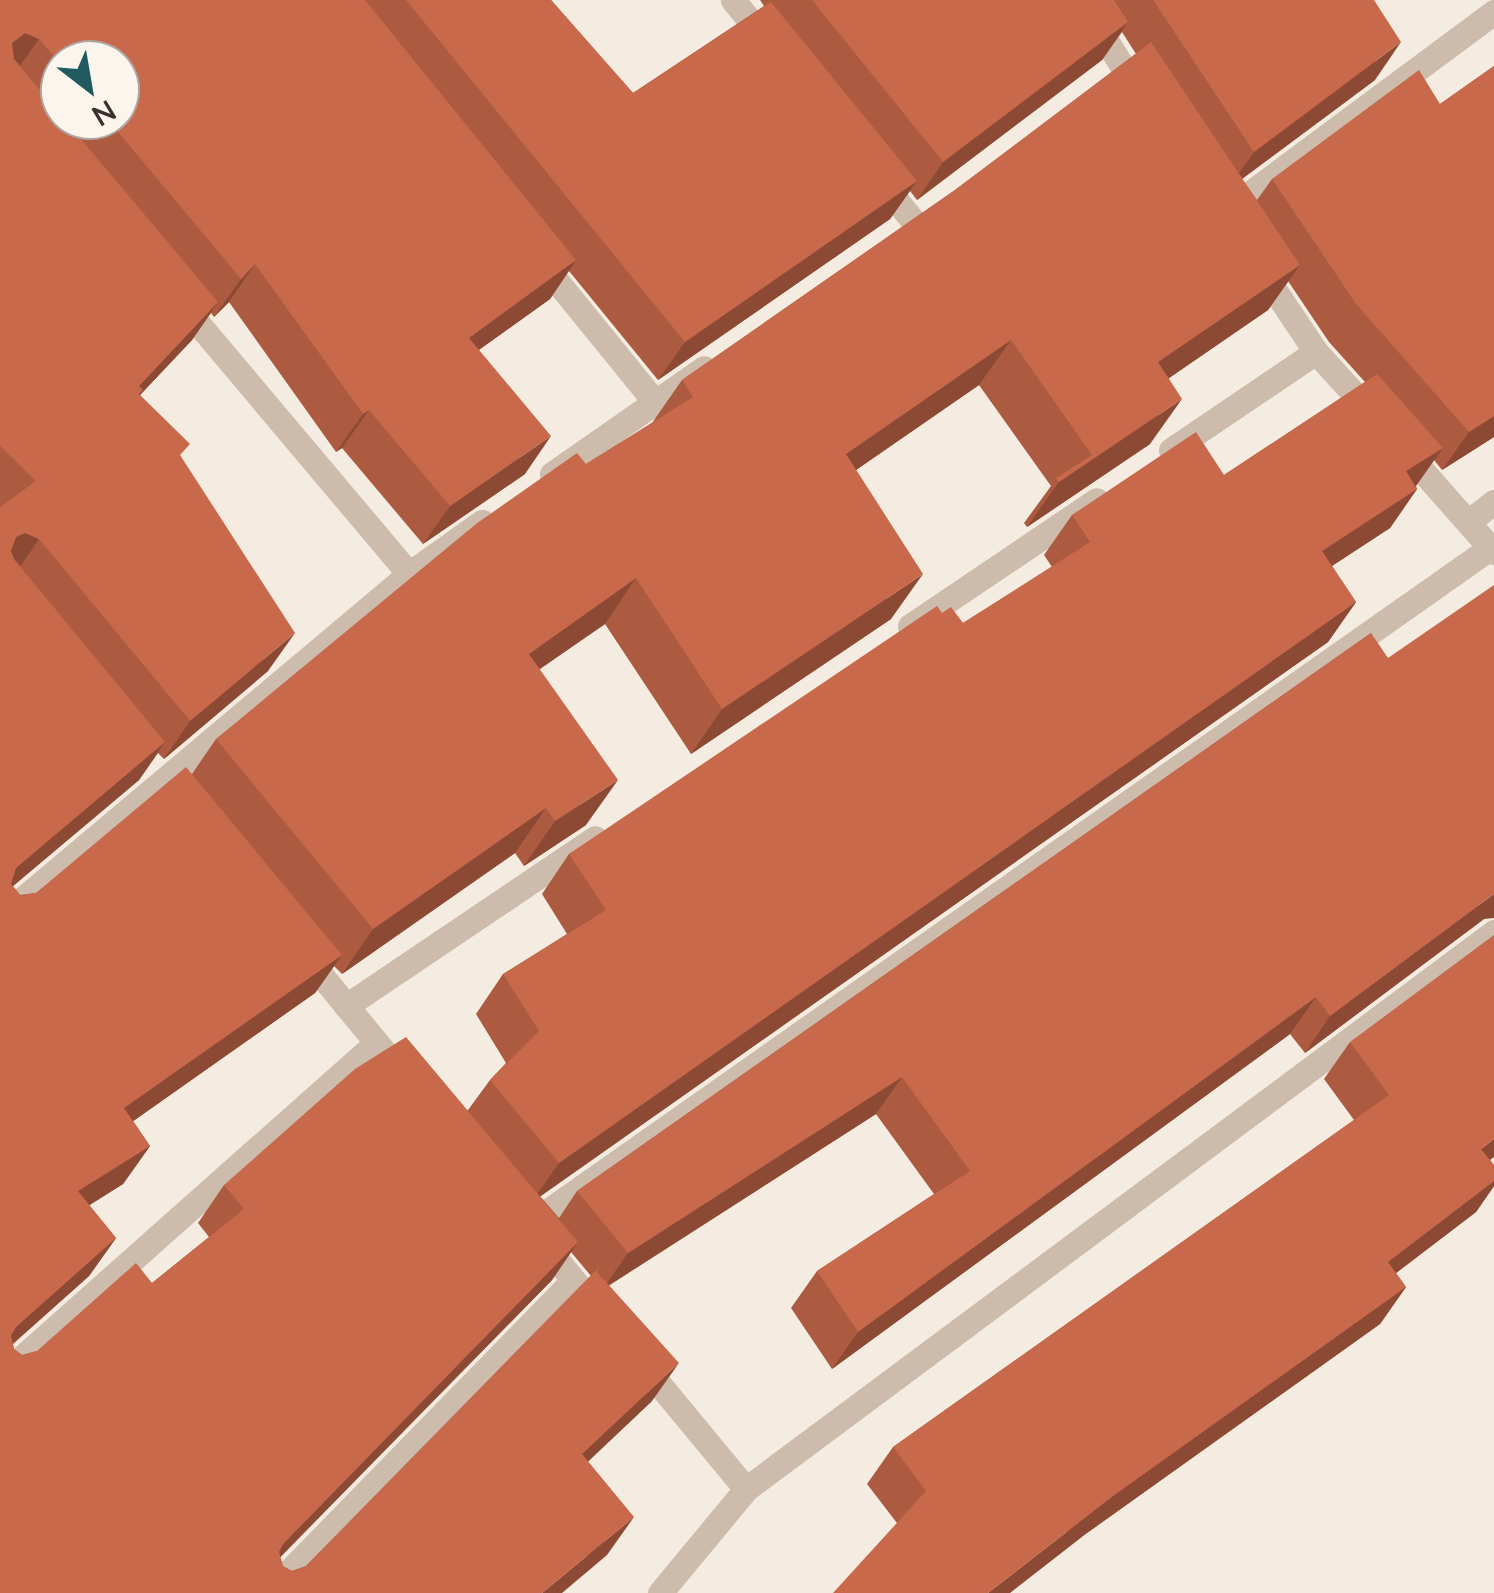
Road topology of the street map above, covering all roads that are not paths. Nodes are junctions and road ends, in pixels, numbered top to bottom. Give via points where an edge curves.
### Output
1 (733, 0) edge
2 (1088, 3) edge
3 (1494, 12) edge
4 (781, 59) edge
5 (1155, 116) edge
6 (866, 163) edge
7 (914, 222) edge
8 (516, 232) edge
9 (166, 285) edge
10 (1316, 352) junction
11 (720, 357) edge
12 (654, 402) junction
13 (1152, 463) edge
14 (1119, 485) edge
15 (532, 488) edge
16 (1494, 502) edge
17 (501, 509) edge
18 (1468, 522) junction
19 (1492, 550) edge
20 (408, 574) junction
21 (889, 640) edge
22 (609, 828) edge
23 (0, 918) edge
24 (284, 931) edge
25 (1494, 932) edge
26 (346, 1006) junction
27 (376, 1042) junction
28 (427, 1104) edge
29 (573, 1280) junction
30 (0, 1377) edge
31 (746, 1489) junction
32 (268, 1593) edge
33 (660, 1593) edge

1 - 4 street
2 - 5 street via 1113,72
3 - 10 street via 1227,221
6 - 7 street
8 - 12 street
9 - 20 street
10 - 13 street
10 - 18 street
11 - 12 street
12 - 15 street
14 - 21 street
16 - 18 street
17 - 20 street
18 - 19 street
19 - 29 street via 522,1218
20 - 23 street
22 - 26 street
24 - 26 street
25 - 31 street
26 - 27 street
27 - 28 street
27 - 30 street
29 - 31 street
29 - 32 street
31 - 33 street

